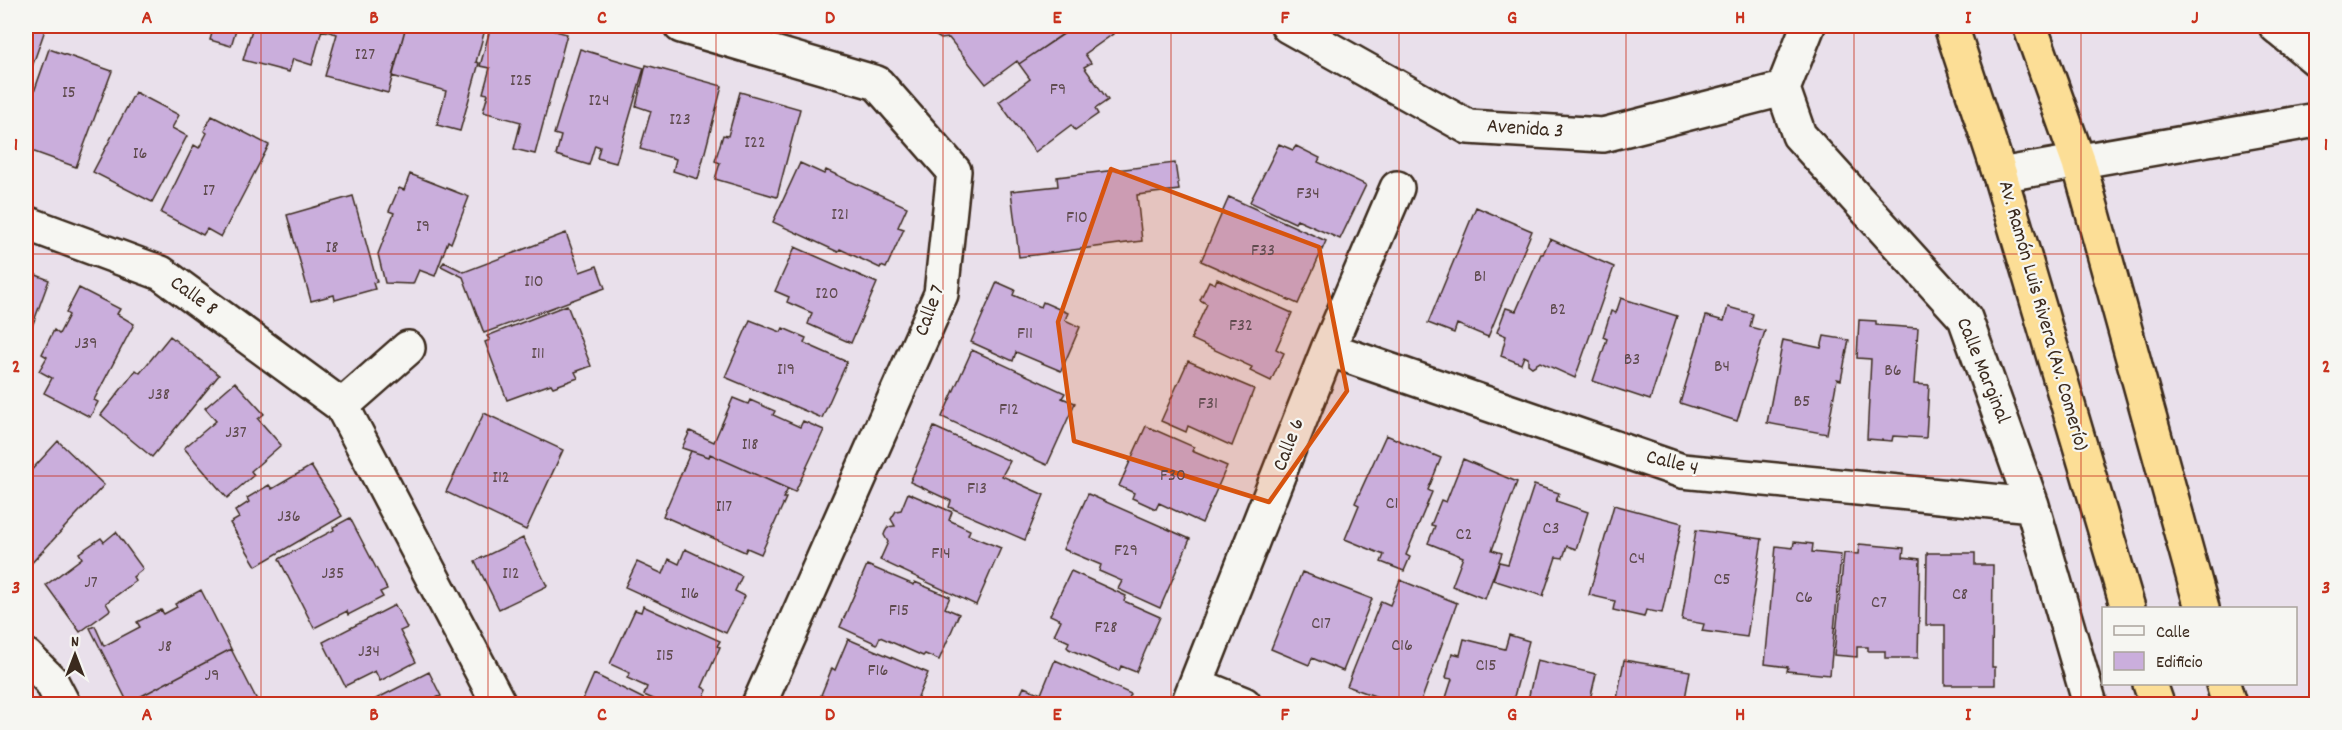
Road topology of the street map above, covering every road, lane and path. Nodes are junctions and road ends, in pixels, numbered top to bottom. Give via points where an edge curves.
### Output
1 (681, 26) edge
2 (1288, 26) edge
3 (1808, 26) edge
4 (1951, 26) edge
5 (2030, 26) edge
6 (2276, 26) edge
7 (2316, 59) edge
8 (1783, 89) junction
9 (2316, 120) edge
10 (2079, 163) junction
11 (2000, 175) junction
12 (1397, 188) dead end
13 (26, 223) edge
14 (408, 348) dead end
15 (1328, 349) junction
16 (342, 406) junction
17 (2032, 505) junction
18 (2127, 607) edge
19 (2201, 607) edge
20 (26, 656) edge
21 (2150, 685) edge
22 (2223, 685) edge
23 (1192, 695) edge
24 (63, 705) edge
25 (499, 705) edge
26 (759, 705) edge
27 (1244, 705) edge
28 (2090, 705) edge
29 (2157, 705) edge
30 (2229, 705) edge

1 - 26 street, Calle 7 via 877,82 954,171 941,294
2 - 8 street, Avenida 3 via 1468,127 1603,135
3 - 8 street
4 - 11 highway, Av. Ramón Luis Rivera (Av. Comerío)
5 - 10 highway
6 - 7 street
8 - 17 street, Calle Marginal via 1799,135 1965,318
9 - 10 street
10 - 11 street
10 - 19 highway
11 - 18 highway, Av. Ramón Luis Rivera (Av. Comerío)
12 - 15 street, Calle 6
13 - 16 street, Calle 8 via 161,273
14 - 16 street
15 - 17 street, Calle 4 via 1682,471
15 - 23 street, Calle 6
16 - 25 street, Calle 8
17 - 28 street, Calle Marginal
20 - 24 street via 51,681
21 - 29 highway
22 - 30 highway
23 - 27 street

